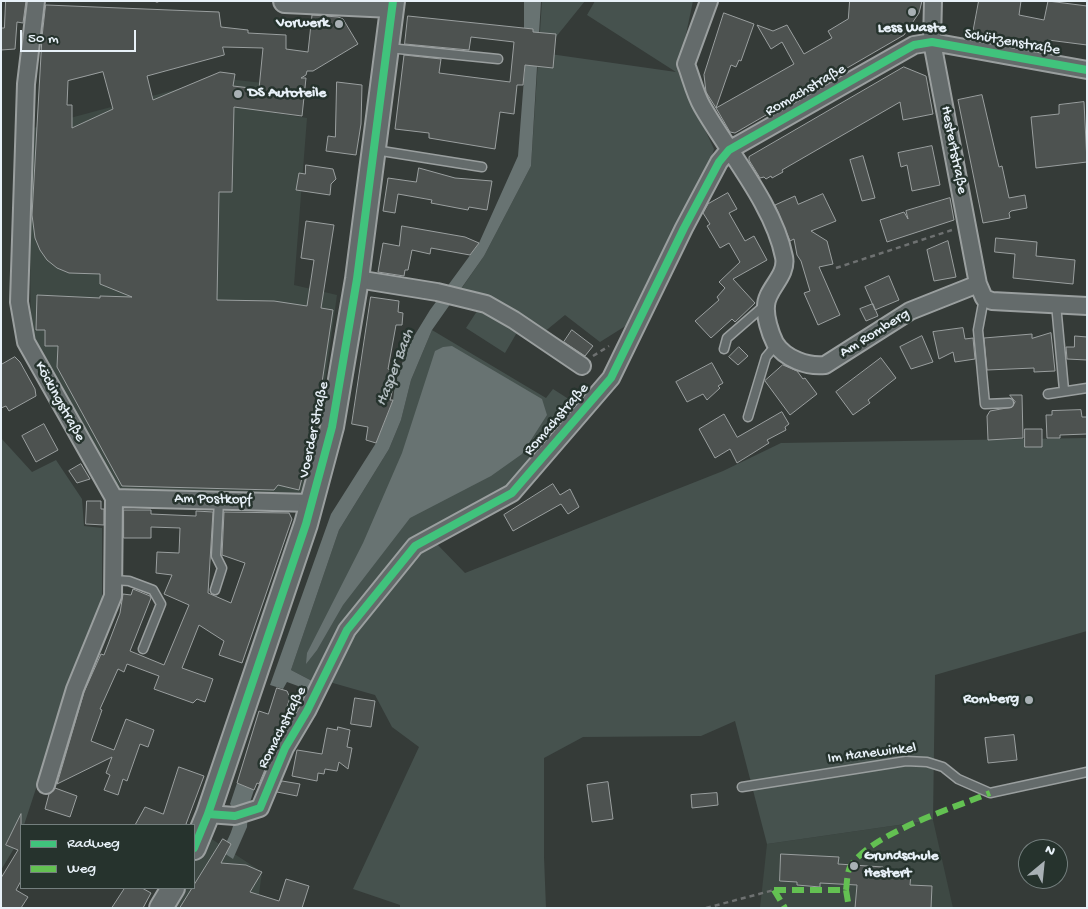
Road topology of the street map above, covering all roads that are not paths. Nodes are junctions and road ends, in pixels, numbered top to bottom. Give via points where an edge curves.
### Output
1 (36, 1) edge
2 (285, 1) edge
3 (709, 1) edge
4 (933, 1) edge
5 (392, 4) edge
6 (932, 42) junction
7 (387, 47) junction
8 (498, 59) dead end
9 (1087, 70) edge
10 (373, 150) junction
11 (729, 150) junction
12 (482, 167) dead end
13 (357, 279) junction
14 (981, 291) junction
15 (1056, 302) junction
16 (765, 305) junction
17 (1087, 306) edge
18 (776, 344) junction
19 (724, 349) dead end
20 (582, 366) dead end
21 (1087, 388) edge
22 (1064, 390) junction
23 (1048, 394) dead end
24 (1008, 403) dead end
25 (748, 417) dead end
26 (114, 498) junction
27 (219, 500) junction
28 (312, 503) junction
29 (114, 580) junction
30 (215, 590) dead end
31 (144, 649) dead end
32 (1087, 772) edge
33 (46, 785) dead end
34 (742, 787) dead end
35 (208, 814) junction
36 (195, 846) edge
37 (172, 889) edge
38 (161, 908) edge

1 - 26 street, Köckingstraße via 26,84 19,302 26,342
2 - 5 main road
3 - 11 street via 686,64 701,104
4 - 6 street, Hestertstraße
5 - 7 main road, Voerder Straße
6 - 9 street, Schützenstraße
6 - 11 street, Romachstraße via 914,45
6 - 14 street, Hestertstraße
7 - 8 lane
7 - 10 main road, Voerder Straße
10 - 12 lane
10 - 13 main road, Voerder Straße
11 - 16 street via 768,212 785,258 782,272
11 - 35 street, Romachstraße via 719,162 684,228 612,378 512,492 415,546 347,630 285,748 260,808 241,814
13 - 20 street, Romachstraße via 486,304
13 - 28 main road, Voerder Straße via 332,427
14 - 15 street via 992,301
14 - 18 street, Am Romberg via 910,311 825,365 800,363
14 - 24 lane, Hestertstraße via 978,330 985,404
15 - 17 street
15 - 22 lane
16 - 18 street
16 - 19 lane via 726,338
18 - 25 lane via 766,357
21 - 22 lane
22 - 23 lane
26 - 27 street, Am Postkopf
26 - 29 street, Köckingstraße
27 - 28 street, Am Postkopf
27 - 30 lane via 216,556 222,568
28 - 35 main road, Voerder Straße
29 - 31 lane via 129,581 153,590 161,604
29 - 33 street, Köckingstraße via 114,596 75,688
32 - 34 lane, Im Hanewinkel via 990,793 958,779 943,767 906,761
35 - 36 main road, Voerder Straße
37 - 38 main road

